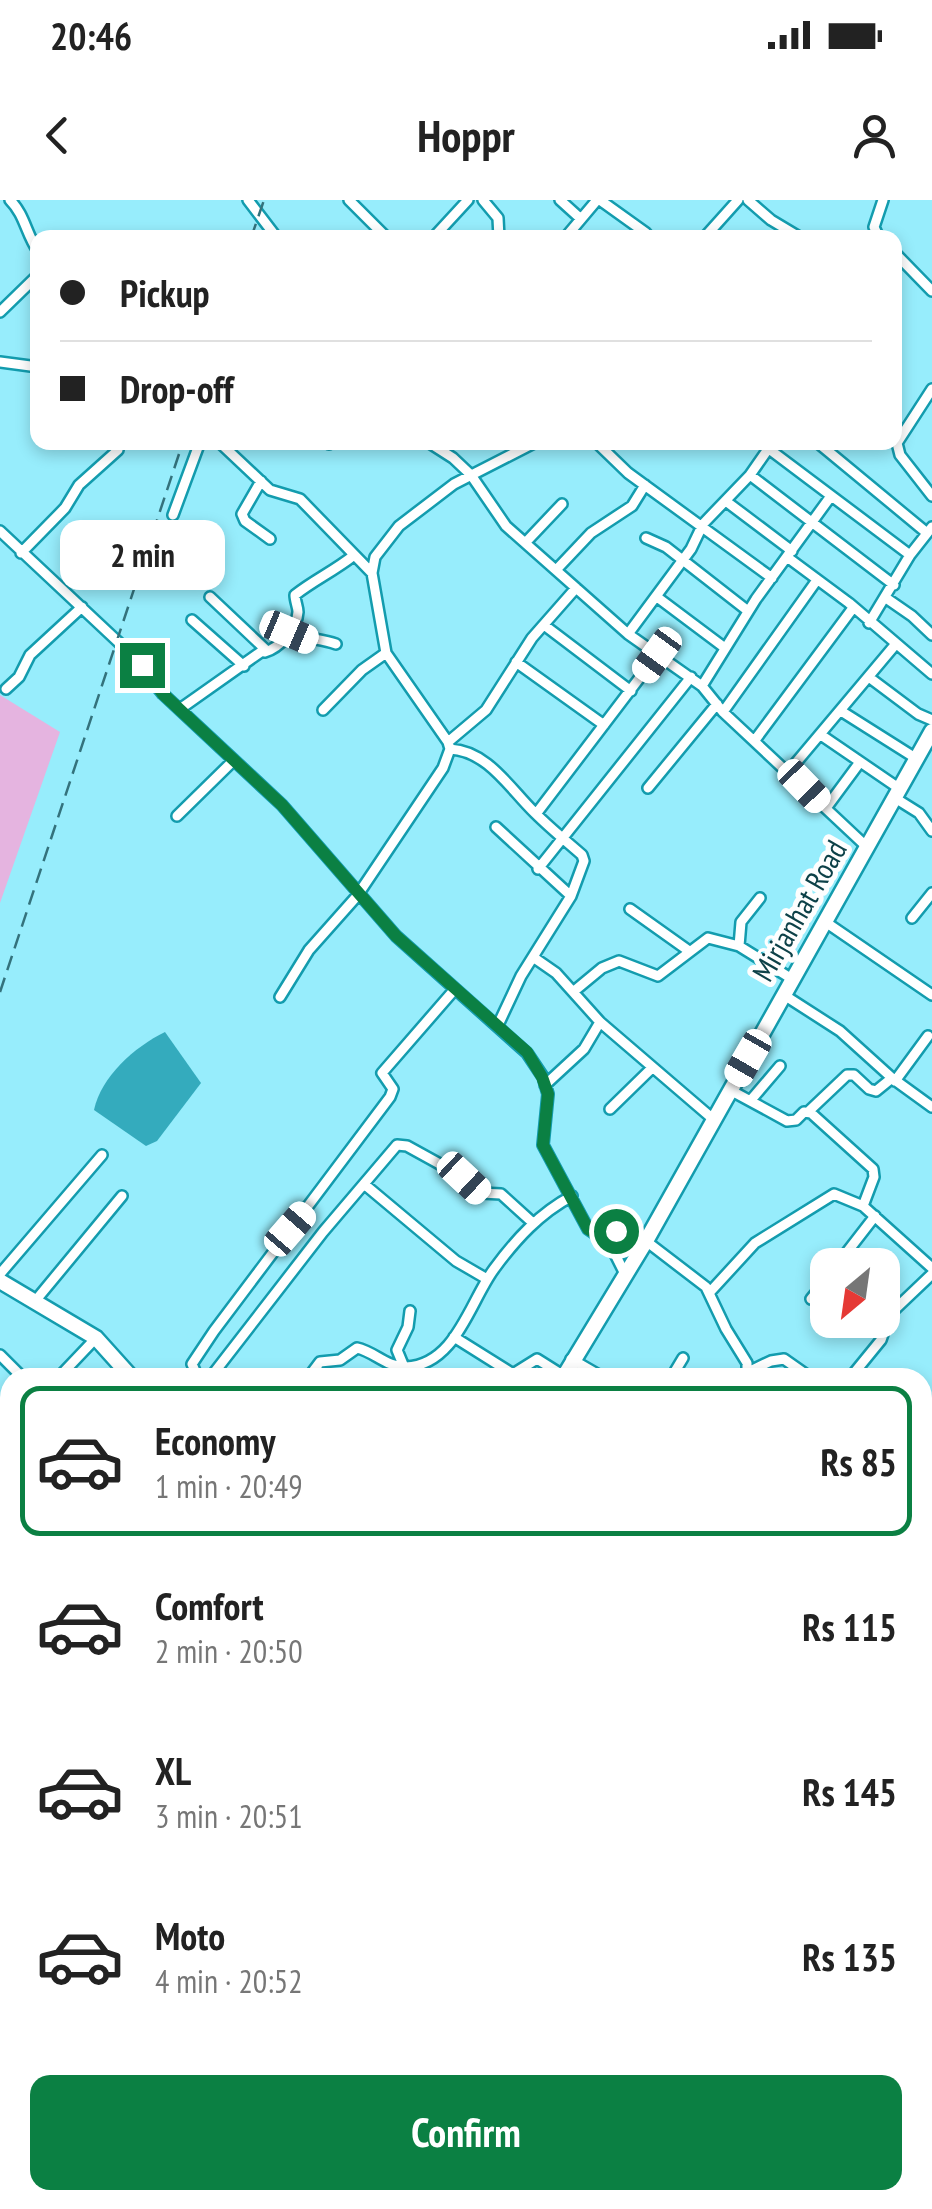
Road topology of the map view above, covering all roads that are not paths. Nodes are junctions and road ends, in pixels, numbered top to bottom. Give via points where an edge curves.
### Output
1 (10, 200) edge
2 (248, 200) edge
3 (349, 200) edge
4 (468, 200) edge
5 (483, 200) edge
6 (560, 200) edge
7 (599, 200) edge
8 (738, 200) edge
9 (748, 200) edge
10 (883, 200) edge
11 (581, 219) junction
12 (269, 230) edge
13 (379, 230) edge
14 (440, 230) edge
15 (499, 230) edge
16 (572, 230) edge
17 (642, 230) edge
18 (711, 230) edge
19 (786, 230) edge
20 (875, 230) edge
21 (30, 238) edge
22 (902, 261) edge
23 (30, 284) edge
24 (932, 291) edge
25 (0, 312) edge
26 (0, 362) edge
27 (30, 366) edge
28 (932, 389) edge
29 (902, 437) edge
30 (118, 450) dead end
31 (197, 450) edge
32 (227, 450) edge
33 (441, 450) edge
34 (520, 450) edge
35 (605, 450) edge
36 (768, 450) edge
37 (776, 450) edge
38 (827, 450) edge
39 (899, 450) edge
40 (471, 475) junction
41 (750, 475) junction
42 (260, 482) junction
43 (645, 485) junction
44 (832, 496) junction
45 (932, 496) edge
46 (726, 502) junction
47 (562, 504) dead end
48 (173, 515) dead end
49 (811, 523) junction
50 (702, 527) junction
51 (0, 530) edge
52 (929, 530) edge
53 (646, 538) dead end
54 (270, 539) dead end
55 (526, 542) junction
56 (21, 553) junction
57 (790, 554) junction
58 (910, 555) junction
59 (353, 556) junction
60 (683, 560) junction
61 (556, 570) junction
62 (372, 573) junction
63 (772, 578) junction
64 (817, 580) junction
65 (894, 585) junction
66 (576, 588) junction
67 (210, 597) dead end
68 (656, 597) junction
69 (886, 598) junction
70 (82, 607) junction
71 (852, 608) junction
72 (748, 611) junction
73 (192, 620) dead end
74 (869, 623) junction
75 (544, 625) junction
76 (289, 632) junction
77 (628, 634) junction
78 (932, 635) edge
79 (336, 644) dead end
80 (895, 645) junction
81 (725, 648) junction
82 (264, 652) junction
83 (386, 653) junction
84 (657, 655) junction
85 (516, 662) junction
86 (244, 666) junction
87 (930, 669) edge
88 (691, 677) junction
89 (870, 678) junction
90 (702, 686) junction
91 (6, 689) dead end
92 (631, 691) junction
93 (720, 708) junction
94 (180, 709) junction
95 (324, 710) dead end
96 (841, 710) junction
97 (932, 720) edge
98 (604, 726) junction
99 (932, 730) edge
100 (821, 736) junction
101 (755, 740) junction
102 (449, 745) junction
103 (924, 752) edge
104 (233, 761) junction
105 (860, 762) junction
106 (790, 771) junction
107 (648, 788) dead end
108 (897, 793) junction
109 (826, 808) junction
110 (536, 814) junction
111 (177, 816) dead end
112 (496, 828) dead end
113 (932, 831) edge
114 (564, 839) junction
115 (868, 848) junction
116 (538, 869) junction
117 (932, 893) edge
118 (357, 896) junction
119 (571, 896) junction
120 (760, 898) dead end
121 (630, 909) dead end
122 (912, 918) dead end
123 (824, 920) junction
124 (739, 946) junction
125 (688, 951) junction
126 (533, 957) junction
127 (792, 980) junction
128 (456, 989) junction
129 (573, 992) junction
130 (784, 994) junction
131 (932, 996) edge
132 (280, 998) dead end
133 (600, 1022) junction
134 (498, 1026) junction
135 (928, 1036) dead end
136 (780, 1066) dead end
137 (652, 1068) junction
138 (894, 1080) junction
139 (545, 1085) junction
140 (730, 1090) junction
141 (752, 1100) junction
142 (932, 1107) edge
143 (610, 1109) dead end
144 (808, 1112) junction
145 (713, 1119) junction
146 (102, 1154) dead end
147 (364, 1184) junction
148 (122, 1196) dead end
149 (572, 1196) junction
150 (863, 1206) junction
151 (874, 1216) junction
152 (533, 1222) junction
153 (606, 1240) junction
154 (646, 1241) junction
155 (850, 1248) edge
156 (932, 1271) edge
157 (626, 1276) junction
158 (487, 1279) junction
159 (3, 1280) edge
160 (710, 1292) junction
161 (0, 1300) edge
162 (36, 1300) junction
163 (410, 1311) dead end
164 (454, 1337) junction
165 (96, 1338) junction
166 (682, 1358) dead end
167 (572, 1359) junction
168 (404, 1367) junction
169 (68, 1368) edge
170 (123, 1368) edge
171 (193, 1368) edge
172 (218, 1368) edge
173 (316, 1368) edge
174 (503, 1368) edge
175 (523, 1368) edge
176 (550, 1368) edge
177 (568, 1368) edge
178 (587, 1368) edge
179 (676, 1368) edge
180 (747, 1368) edge
181 (759, 1368) edge
182 (796, 1368) edge
183 (858, 1368) edge

1 - 21 street
2 - 12 street
3 - 13 street
4 - 14 street
5 - 15 street via 498,218
6 - 11 street
7 - 11 street
7 - 17 street
8 - 18 street
9 - 19 street
10 - 20 street
11 - 16 street
22 - 24 street
23 - 25 street
26 - 27 street
28 - 29 street
30 - 56 street
31 - 48 street
32 - 42 street
33 - 40 street
34 - 40 street
35 - 43 street
36 - 41 street
37 - 44 street
38 - 52 street
39 - 45 street
40 - 55 street
40 - 62 street via 399,526 375,557
41 - 46 street
41 - 49 street
42 - 54 street via 242,514
42 - 59 street via 300,499
43 - 50 street
43 - 61 street via 632,506 591,532
44 - 49 street
44 - 58 street
46 - 50 street
46 - 57 street
47 - 55 street
49 - 57 street
49 - 65 street
50 - 60 street
50 - 63 street
51 - 56 street
52 - 58 street
53 - 60 street
55 - 61 street
56 - 70 street
57 - 63 street
57 - 64 street
58 - 65 street
59 - 62 street
59 - 76 street via 295,595 297,614
60 - 68 street
60 - 72 street
61 - 66 street
62 - 83 street
63 - 72 street
64 - 71 street
64 - 93 street
65 - 69 street
66 - 75 street
66 - 77 street
67 - 82 street
68 - 77 street
68 - 81 street
69 - 74 street
69 - 78 street
70 - 91 street via 30,655
70 - 94 street
71 - 74 street
71 - 101 street
72 - 81 street
73 - 86 street
74 - 80 street
75 - 85 street
75 - 92 street
76 - 79 street
76 - 82 street
77 - 84 street
80 - 87 street
80 - 89 street
81 - 90 street
82 - 86 street
83 - 95 street
83 - 102 street
84 - 88 street
84 - 92 street
85 - 98 street
85 - 102 street via 486,710
86 - 94 street
88 - 90 street
88 - 114 street
89 - 96 street
89 - 97 street
90 - 93 street
92 - 98 street
93 - 101 street
93 - 107 street
94 - 104 street
96 - 100 street
96 - 103 street
98 - 110 street
99 - 103 main road, Mirjanhat Road
100 - 105 street
100 - 106 street
101 - 106 street
102 - 110 street via 504,778
102 - 118 street via 442,768
103 - 108 main road, Mirjanhat Road
104 - 111 street
104 - 118 street via 282,805
105 - 108 street
105 - 109 street
106 - 109 street
108 - 113 street
108 - 115 main road, Mirjanhat Road
109 - 115 street
110 - 114 street
112 - 116 street
114 - 116 street
114 - 119 street via 584,861
115 - 123 main road, Mirjanhat Road
116 - 119 street
117 - 122 street
118 - 128 street
118 - 132 street via 309,950
119 - 126 street
120 - 124 street via 742,922
121 - 125 street
123 - 127 main road, Mirjanhat Road
123 - 131 street
124 - 125 street via 708,938
124 - 127 street
125 - 129 street via 658,976 625,962 609,964
126 - 129 street
126 - 134 street
127 - 130 main road, Mirjanhat Road
128 - 134 street
128 - 171 street via 382,1074 393,1089 390,1097
129 - 133 street
130 - 138 street via 840,1031
130 - 140 main road, Mirjanhat Road
133 - 137 street
133 - 139 street via 584,1050
134 - 139 street via 527,1052
135 - 138 street
136 - 141 street
137 - 143 street
137 - 145 street
138 - 142 street
138 - 144 street via 872,1091 847,1075
139 - 149 street via 543,1145
140 - 141 street
140 - 145 main road, Mirjanhat Road
141 - 144 street via 786,1121
144 - 150 street via 872,1169
145 - 154 main road, Mirjanhat Road
146 - 159 street
147 - 152 street via 401,1144 480,1193 501,1194
147 - 158 street
147 - 172 street
148 - 162 street
149 - 152 street
149 - 153 street via 588,1229
150 - 151 street
150 - 160 street via 831,1195 756,1242
151 - 155 street
151 - 156 street
152 - 158 street
153 - 154 street via 620,1230
153 - 157 street
154 - 157 main road, Mirjanhat Road
154 - 160 street
156 - 183 street via 890,1314 881,1340
157 - 167 main road, Mirjanhat Road
158 - 164 street
159 - 161 street
159 - 162 main road
160 - 180 street
162 - 165 main road
163 - 168 street via 397,1350
164 - 168 street via 433,1358
164 - 174 street
165 - 169 street
165 - 170 main road
166 - 179 street
167 - 177 main road, Mirjanhat Road
167 - 178 street
168 - 173 street via 357,1348
175 - 176 street via 537,1359
181 - 182 street via 784,1360

